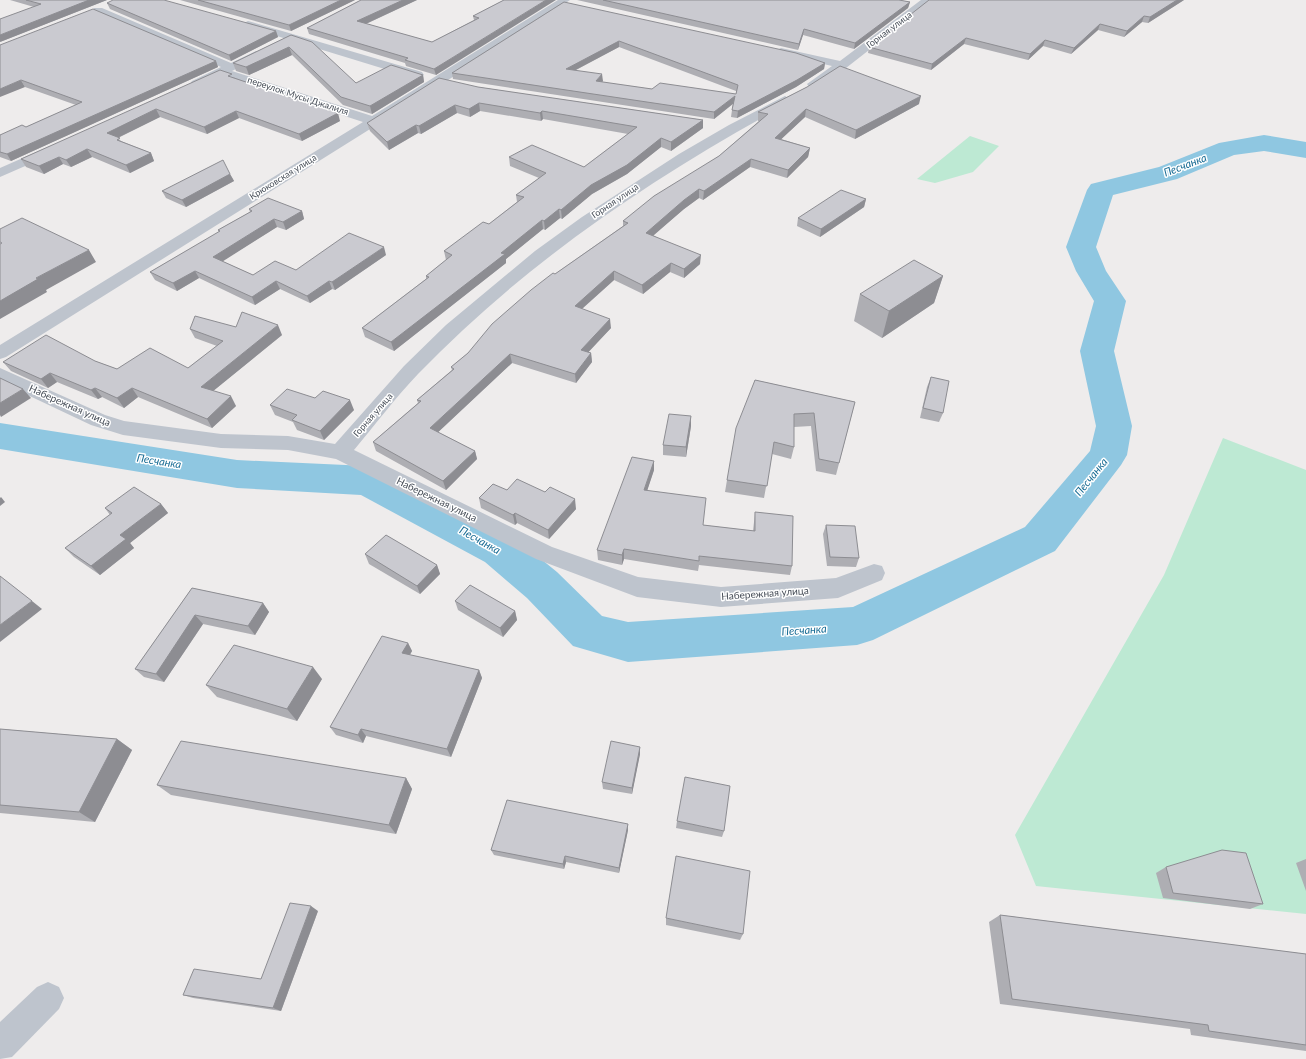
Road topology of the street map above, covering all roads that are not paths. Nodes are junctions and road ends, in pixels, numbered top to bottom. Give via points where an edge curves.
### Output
1 (568, 3) edge
2 (920, 3) edge
3 (112, 4) edge
4 (239, 22) edge
5 (306, 30) dead end
6 (292, 37) junction
7 (772, 49) edge
8 (842, 65) junction
9 (226, 69) junction
10 (445, 83) junction
11 (186, 88) edge
12 (373, 121) junction
13 (716, 125) dead end
14 (732, 127) junction
15 (64, 144) edge
16 (0, 173) edge
17 (0, 353) edge
18 (0, 374) edge
19 (340, 452) junction
20 (874, 573) dead end
21 (48, 998) dead end
22 (0, 1045) edge

1 - 10 street, Крюковская улица
2 - 8 street, Горная улица
3 - 9 street, переулок Мусы Джалиля via 94,11
4 - 6 street
5 - 6 street
6 - 9 street
6 - 10 street
7 - 8 street
8 - 14 street, Горная улица via 798,93
9 - 11 street
9 - 12 street, переулок Мусы Джалиля
10 - 12 street, Крюковская улица
12 - 17 street, Крюковская улица
13 - 14 street
14 - 19 street, Горная улица via 656,173 561,237 468,315 411,370
15 - 16 street
18 - 19 street, Набережная улица via 98,420 122,428 221,441 288,443
19 - 20 street, Набережная улица via 544,553 637,587 721,597 838,588
21 - 22 street

